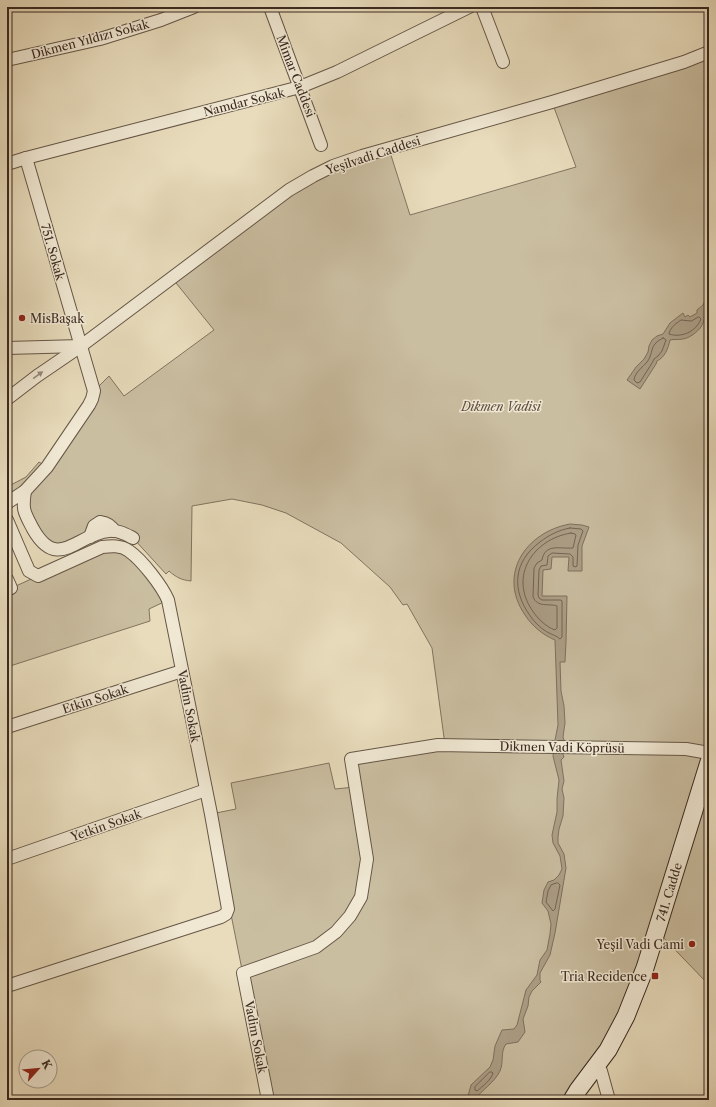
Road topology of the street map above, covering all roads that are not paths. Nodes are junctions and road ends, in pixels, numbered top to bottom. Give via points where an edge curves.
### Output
1 (194, 7) edge
2 (270, 7) edge
3 (469, 7) edge
4 (482, 7) edge
5 (709, 52) edge
6 (7, 60) edge
7 (503, 62) dead end
8 (300, 87) junction
9 (321, 145) dead end
10 (26, 158) junction
11 (7, 164) edge
12 (81, 346) junction
13 (7, 348) edge
14 (7, 399) edge
15 (25, 491) junction
16 (7, 503) edge
17 (7, 520) edge
18 (132, 538) dead end
19 (7, 579) edge
20 (7, 590) edge
21 (182, 671) junction
22 (7, 727) edge
23 (709, 753) edge
24 (709, 762) edge
25 (206, 790) junction
26 (7, 859) edge
27 (243, 973) joint
28 (7, 986) edge
29 (594, 1067) junction
30 (268, 1100) edge
31 (572, 1100) edge
32 (609, 1100) edge

1 - 6 street, Dikmen Yıldızı Sokak via 161,20 100,38
2 - 8 street, Mimar Caddesi
3 - 8 street, Namdar Sokak via 337,72
4 - 7 street
5 - 12 street, Yeşilvadi Caddesi via 533,108 333,166 289,190
8 - 9 street, Mimar Caddesi
8 - 10 street, Namdar Sokak
10 - 11 street, Namdar Sokak
10 - 12 street, 751. Sokak
12 - 13 street
14 -> 12 street, Yeşilvadi Caddesi
12 - 15 street, 751. Sokak via 94,390 92,398 47,468
15 - 16 street, 751. Sokak
15 - 18 street via 24,513 37,535 51,549 62,550 90,537 94,526 100,522 107,523 114,531
17 - 21 street, Vadim Sokak via 29,571 38,576 102,547 112,545 129,550 165,593
19 - 20 street via 11,588
21 - 22 street, Etkin Sokak
21 - 25 street, Vadim Sokak
23 - 27 street, Dikmen Vadi Köprüsü via 686,750 438,745 351,759 367,859 357,903 336,932 316,947
24 - 29 street, 741. Cadde via 645,968 620,1028 608,1050
25 - 26 street, Yetkin Sokak
25 - 28 street, Vadim Sokak via 227,902 226,914
27 - 30 street, Vadim Sokak
29 - 31 street, 741. Cadde
29 - 32 street via 601,1071

